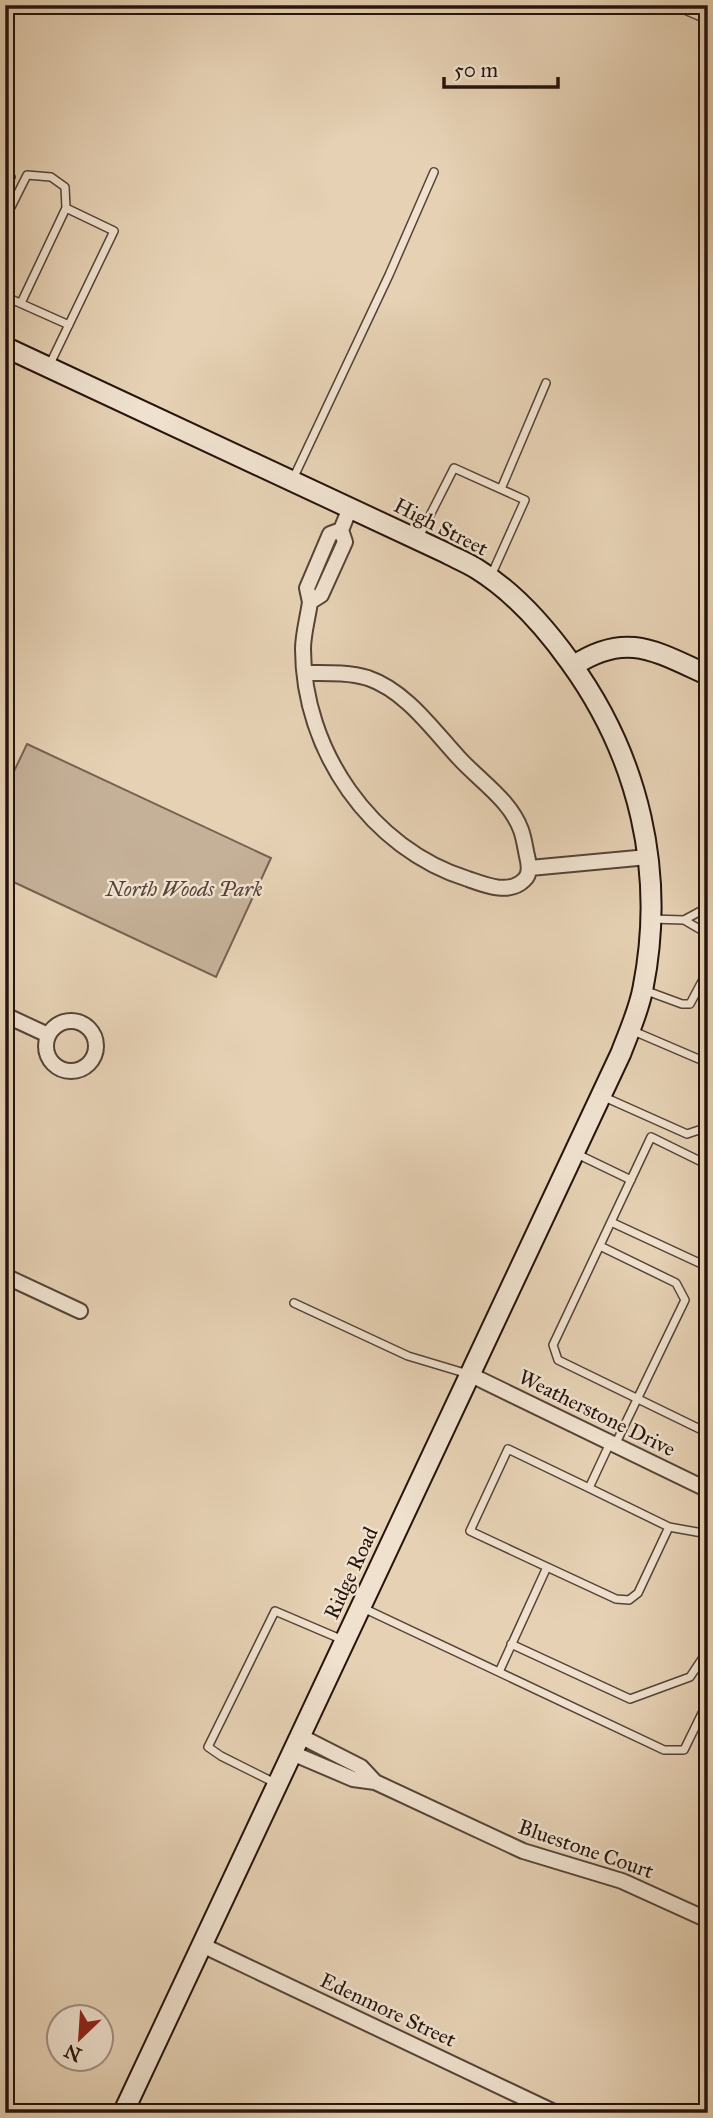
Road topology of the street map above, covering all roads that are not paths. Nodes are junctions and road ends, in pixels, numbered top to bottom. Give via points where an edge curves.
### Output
1 (673, 5) edge
2 (708, 20) edge
3 (434, 173) dead end
4 (66, 208) junction
5 (5, 219) edge
6 (9, 298) edge
7 (21, 303) junction
8 (5, 314) edge
9 (69, 325) junction
10 (5, 347) edge
11 (48, 367) junction
12 (546, 383) dead end
13 (292, 481) junction
14 (501, 489) junction
15 (350, 508) junction
16 (417, 540) junction
17 (490, 578) junction
18 (573, 666) junction
19 (305, 673) junction
20 (708, 674) edge
21 (648, 857) junction
22 (530, 868) junction
23 (708, 907) edge
24 (651, 919) junction
25 (684, 920) junction
26 (708, 934) edge
27 (708, 970) edge
28 (643, 990) junction
29 (5, 1015) edge
30 (630, 1029) junction
31 (48, 1035) dead end
32 (621, 1053) joint
33 (708, 1063) edge
34 (601, 1096) junction
35 (708, 1127) edge
36 (574, 1153) junction
37 (708, 1165) edge
38 (631, 1180) junction
39 (611, 1222) junction
40 (600, 1246) junction
41 (708, 1267) edge
42 (5, 1276) edge
43 (294, 1303) dead end
44 (80, 1311) dead end
45 (469, 1374) junction
46 (637, 1399) junction
47 (708, 1433) edge
48 (613, 1444) junction
49 (708, 1470) edge
50 (589, 1488) junction
51 (704, 1488) edge
52 (669, 1527) junction
53 (708, 1534) edge
54 (547, 1567) junction
55 (360, 1606) junction
56 (344, 1641) junction
57 (511, 1644) junction
58 (708, 1650) edge
59 (499, 1672) junction
60 (708, 1701) edge
61 (296, 1744) junction
62 (277, 1784) junction
63 (708, 1920) edge
64 (202, 1945) junction
65 (123, 2113) edge
66 (556, 2113) edge

1 - 2 lane
3 - 13 lane
4 - 5 lane via 65,187 51,177 27,176
4 - 7 lane
4 - 9 lane via 114,231
6 - 7 lane
6 - 8 lane
7 - 9 lane
9 - 11 lane
10 - 11 main road, High Street
11 - 13 main road, High Street
12 - 14 lane
13 - 15 main road, High Street
14 - 16 lane via 454,468
14 - 17 lane via 525,500
15 - 16 main road, High Street
15 - 19 street via 341,530 330,534 307,587
16 - 17 main road, High Street
17 - 18 main road, High Street via 534,616
18 - 20 main road via 593,653 635,647
18 - 21 main road, High Street via 620,748 635,787
19 - 22 street via 369,678 398,694 504,801 520,829
19 - 22 street via 316,726 328,755 354,799 378,825 425,861 488,886 509,888 525,880
21 - 22 street
21 - 24 main road, High Street
23 - 25 lane
24 - 25 lane
24 - 28 main road, High Street
25 - 26 lane
27 - 28 lane via 690,1004
28 - 30 main road, High Street
29 - 31 street
30 - 32 main road, High Street
30 - 33 lane
32 - 34 main road, Ridge Road
34 - 35 lane via 687,1134
34 - 36 main road, Ridge Road
36 - 38 lane
36 - 45 main road, Ridge Road
37 - 38 lane via 651,1137
38 - 39 lane
39 - 40 lane
39 - 41 lane
40 - 46 lane via 553,1345 558,1360
40 - 46 lane via 676,1283 685,1300
42 - 44 street
43 - 45 lane via 408,1356
45 - 48 street, Weatherstone Drive
45 - 55 main road, Ridge Road
46 - 47 lane
46 - 48 lane
48 - 50 lane
48 - 51 street, Weatherstone Drive
49 - 51 lane
50 - 52 lane
50 - 54 lane via 508,1449 470,1531
52 - 53 lane
52 - 54 lane via 638,1593 629,1600 616,1599
54 - 57 lane
55 - 56 main road, Ridge Road
55 - 59 lane
56 - 61 main road, Ridge Road
56 - 62 lane via 275,1611 208,1746
57 - 58 lane via 630,1699 690,1677
57 - 59 lane
59 - 60 lane via 664,1750 684,1750
61 - 62 main road, Ridge Road
61 - 63 street, Bluestone Court via 361,1767 375,1782 523,1851 622,1881
62 - 64 main road, Ridge Road
64 - 65 main road, Ridge Road
64 - 66 street, Edenmore Street

